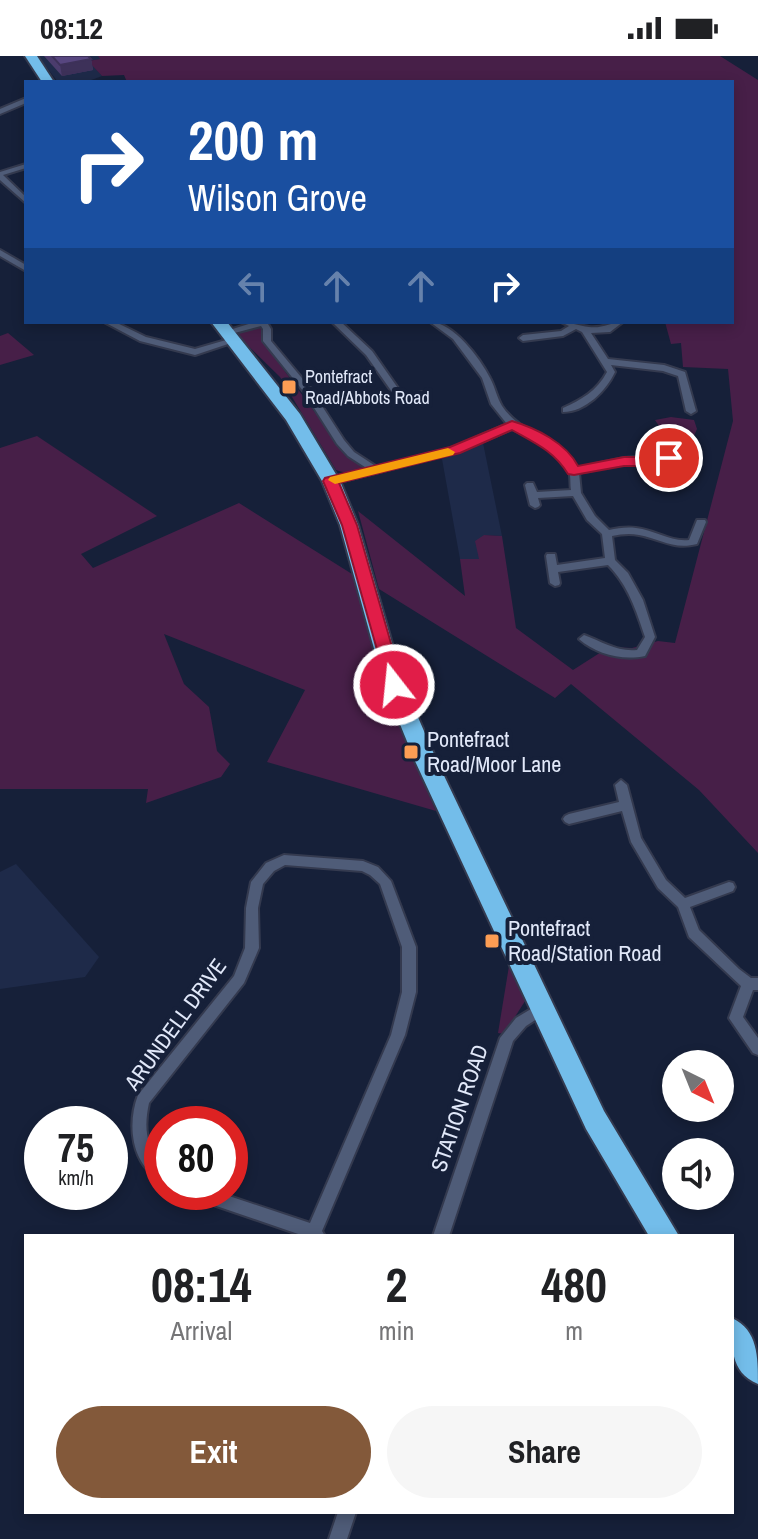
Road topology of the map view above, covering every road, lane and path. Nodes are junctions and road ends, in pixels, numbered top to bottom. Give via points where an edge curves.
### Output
1 (31, 56) edge
2 (47, 80) edge
3 (24, 101) edge
4 (0, 112) edge
5 (24, 167) edge
6 (0, 175) edge
7 (24, 199) edge
8 (0, 252) edge
9 (24, 268) edge
10 (112, 324) edge
11 (256, 324) edge
12 (265, 324) edge
13 (338, 324) edge
14 (437, 324) edge
15 (570, 324) edge
16 (616, 324) edge
17 (585, 330) junction
18 (226, 332) edge
19 (523, 338) dead end
20 (608, 362) junction
21 (419, 394) dead end
22 (566, 410) dead end
23 (691, 411) dead end
24 (512, 425) junction
25 (685, 440) dead end
26 (376, 470) junction
27 (574, 471) junction
28 (331, 481) junction
29 (576, 493) junction
30 (533, 495) dead end
31 (701, 522) dead end
32 (607, 533) junction
33 (551, 556) dead end
34 (610, 561) junction
35 (553, 569) junction
36 (555, 583) dead end
37 (584, 639) dead end
38 (641, 653) junction
39 (654, 663) dead end
40 (621, 785) dead end
41 (624, 806) junction
42 (569, 819) dead end
43 (729, 887) dead end
44 (683, 904) junction
45 (753, 984) edge
46 (541, 1009) junction
47 (758, 1049) edge
48 (144, 1151) edge
49 (247, 1210) edge
50 (315, 1234) edge
51 (442, 1234) edge
52 (664, 1234) edge
53 (734, 1336) edge
54 (758, 1369) edge
55 (346, 1514) edge
56 (338, 1539) edge

1 - 2 highway
3 - 4 street
5 - 6 street
6 - 7 street
8 - 9 street
10 - 18 street via 143,339 195,352
11 - 18 street
12 - 26 street via 267,341 340,442
13 - 21 street via 369,353 400,397
14 - 24 street via 456,337
15 - 17 street
15 - 19 street via 563,333
16 - 17 street via 607,330
17 - 20 street
18 - 28 highway via 294,418
20 - 22 street via 606,384 592,398
20 - 23 street via 682,374
24 - 26 street via 455,450
24 - 27 street via 552,446
25 - 27 street via 678,459 624,461
26 - 28 street
27 - 29 street
28 - 46 highway via 349,525 401,705
29 - 30 street
29 - 32 street
31 - 32 street via 688,545 639,531
32 - 34 street
33 - 35 street
34 - 35 street
34 - 38 street via 624,575 642,612 650,637
35 - 36 street
37 - 38 street via 611,652
38 - 39 street
40 - 41 street
41 - 42 street
41 - 44 street via 635,839 662,884
43 - 44 street
44 - 45 street via 694,933
45 - 47 street via 736,1018
46 - 51 street, STATION ROAD via 507,1038
46 - 52 highway via 595,1120
48 - 50 street, ARUNDELL DRIVE via 137,1124 143,1100 239,979 252,948 257,882 284,860 363,866 385,881 400,921 409,947 409,992 398,1035
49 - 50 street, ARUNDELL DRIVE
53 - 54 highway
55 - 56 street

